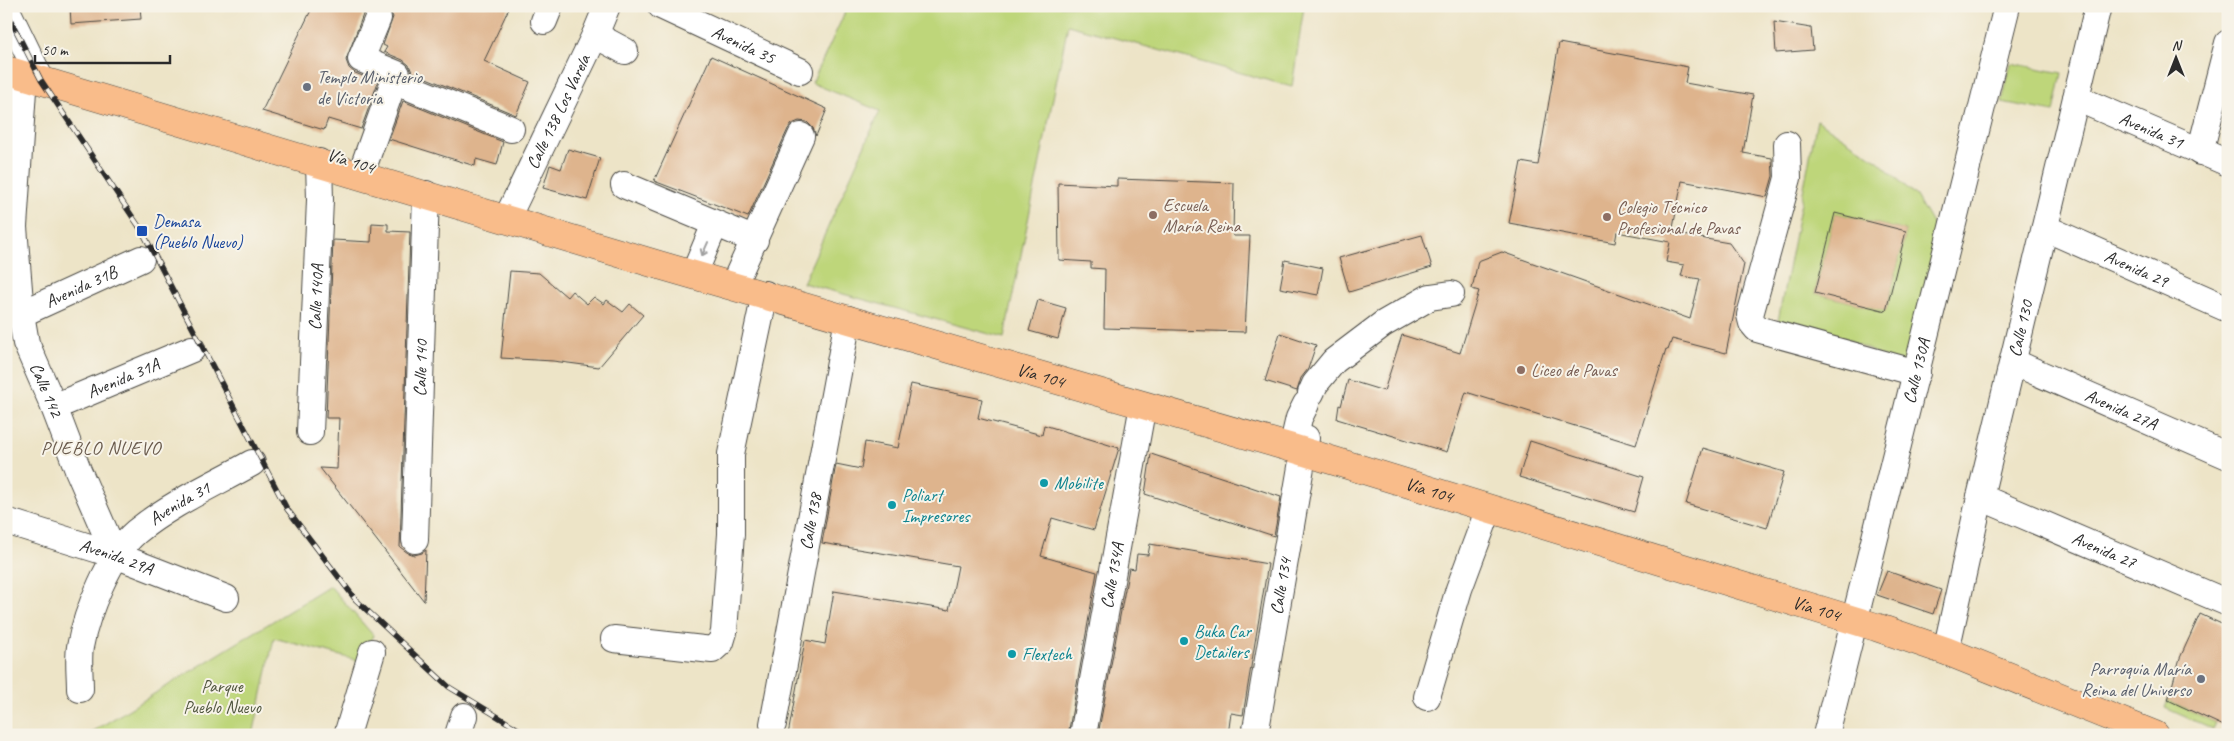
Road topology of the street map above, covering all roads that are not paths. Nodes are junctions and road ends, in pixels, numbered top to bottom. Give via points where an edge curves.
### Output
1 (607, 6) edge
2 (661, 6) edge
3 (2007, 6) edge
4 (2098, 6) edge
5 (6, 8) edge
6 (378, 18) dead end
7 (595, 35) junction
8 (2228, 43) edge
9 (625, 51) dead end
10 (22, 68) edge
11 (800, 70) dead end
12 (394, 81) junction
13 (2076, 98) junction
14 (511, 130) dead end
15 (800, 136) dead end
16 (1787, 144) dead end
17 (2200, 152) junction
18 (319, 162) junction
19 (2228, 164) edge
20 (364, 165) junction
21 (624, 185) dead end
22 (426, 194) junction
23 (509, 214) junction
24 (716, 224) junction
25 (2045, 228) junction
26 (755, 240) junction
27 (141, 259) dead end
28 (694, 274) junction
29 (733, 286) junction
30 (765, 294) junction
31 (1450, 294) dead end
32 (2228, 309) edge
33 (21, 314) junction
34 (848, 319) junction
35 (16, 342) edge
36 (192, 350) dead end
37 (2013, 362) junction
38 (1917, 373) junction
39 (54, 407) junction
40 (1140, 416) dead end
41 (310, 432) dead end
42 (1300, 446) junction
43 (2228, 456) edge
44 (252, 463) dead end
45 (1980, 497) junction
46 (1491, 510) junction
47 (6, 521) edge
48 (415, 540) dead end
49 (115, 555) junction
50 (226, 598) dead end
51 (2228, 603) edge
52 (1856, 621) junction
53 (614, 639) dead end
54 (1946, 651) junction
55 (372, 652) dead end
56 (80, 689) dead end
57 (1427, 697) dead end
58 (773, 724) dead end
59 (2149, 734) edge
60 (347, 735) edge
61 (1083, 735) edge
62 (1255, 735) edge
63 (1826, 735) edge

1 - 7 street, Calle 138 Los Varela
2 - 11 street, Avenida 35
3 - 38 street, Calle 130A
4 - 13 street, Calle 130
5 - 10 street
6 - 12 street via 361,59 397,74
7 - 9 street
7 - 23 street, Calle 138 Los Varela
8 - 17 street
10 - 18 main road, Vía 104
10 - 20 main road, Vía 104
10 - 33 street, Calle 142 via 14,227
12 - 14 street
12 - 20 street
13 - 17 street, Avenida 31
13 - 25 street, Calle 130
15 - 26 street
16 - 38 street via 1788,178 1750,315 1752,324
17 - 19 street, Avenida 31
18 - 22 main road, Vía 104
18 - 41 street, Calle 140A
20 - 23 main road, Vía 104
21 - 24 street
22 - 23 main road, Vía 104
22 - 48 street, Calle 140
23 - 28 main road, Vía 104
24 - 26 street
24 -> 28 street
25 - 32 street, Avenida 29
25 - 37 street, Calle 130
26 - 29 street
27 - 33 street, Avenida 31B
28 - 29 main road, Vía 104
29 - 30 main road, Vía 104
30 - 34 main road, Vía 104
30 - 53 street via 731,454 731,534 721,642 712,650
31 - 42 street, Calle 134 via 1430,298 1383,324 1334,362 1315,384 1299,418
33 - 35 street, Calle 142
34 - 42 main road, Vía 104
34 - 58 street, Calle 138
35 - 39 street, Calle 142
36 - 39 street, Avenida 31A
37 - 43 street, Avenida 27A
37 - 45 street, Calle 130
38 - 52 street, Calle 130A
39 - 49 street, Calle 142
40 - 61 street, Calle 134A
42 - 46 main road, Vía 104
42 - 62 street, Calle 134
44 - 49 street, Avenida 31 via 165,512 136,532
45 - 51 street, Avenida 27
45 - 54 street, Calle 130
46 - 52 main road, Vía 104
46 - 57 street via 1459,589
47 - 49 street, Avenida 29A
49 - 50 street, Avenida 29A
49 - 56 street via 85,626 80,649
52 - 54 main road, Vía 104
52 - 63 street, Calle 130A
54 - 59 main road, Vía 104
55 - 60 street

